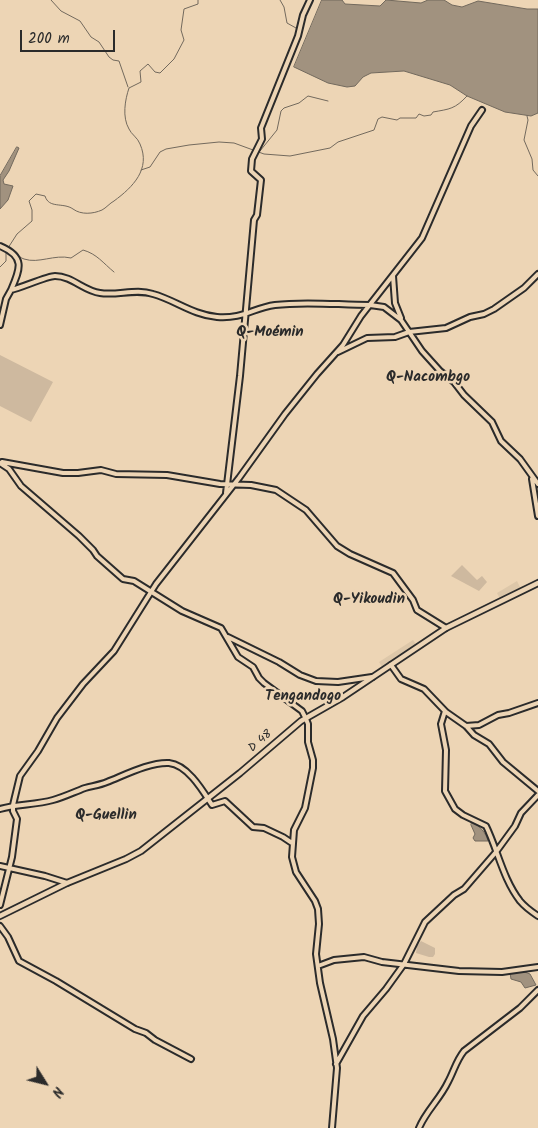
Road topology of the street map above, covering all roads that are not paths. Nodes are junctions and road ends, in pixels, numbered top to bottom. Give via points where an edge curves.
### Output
1 (310, 0) edge
2 (482, 110) dead end
3 (0, 246) edge
4 (538, 274) edge
5 (393, 276) junction
6 (11, 290) junction
7 (370, 304) junction
8 (245, 315) junction
9 (401, 320) junction
10 (0, 325) edge
11 (409, 332) junction
12 (336, 352) junction
13 (0, 462) edge
14 (531, 477) junction
15 (228, 484) junction
16 (234, 484) junction
17 (538, 484) edge
18 (226, 494) junction
19 (538, 516) edge
20 (538, 583) edge
21 (151, 592) junction
22 (446, 628) junction
23 (228, 637) junction
24 (391, 665) junction
25 (374, 677) junction
26 (538, 703) edge
27 (445, 711) junction
28 (306, 718) junction
29 (466, 726) junction
30 (538, 793) edge
31 (209, 799) junction
32 (13, 805) junction
33 (0, 809) edge
34 (292, 843) junction
35 (496, 852) junction
36 (0, 866) edge
37 (9, 868) junction
38 (67, 883) junction
39 (0, 905) edge
40 (0, 916) edge
41 (538, 916) edge
42 (0, 926) edge
43 (404, 964) junction
44 (318, 966) junction
45 (538, 968) edge
46 (538, 990) edge
47 (191, 1059) dead end
48 (336, 1064) junction
49 (332, 1128) edge
50 (419, 1128) edge

1 - 8 street via 261,128 262,139 252,158 251,171 261,180
2 - 5 street via 471,126 422,238
3 - 6 street via 18,259 19,271
4 - 11 street via 524,288 484,314 446,328
5 - 7 street
5 - 9 street via 395,303
6 - 8 street via 55,276 101,294 148,292 186,309 213,316 230,318
6 - 10 street
7 - 8 street via 274,305
7 - 9 street via 384,307
7 - 12 street
8 - 15 street
9 - 11 street
11 - 12 street via 395,337 367,338
11 - 14 street via 440,371 492,422 501,441 520,459
12 - 16 street
13 - 15 street via 62,473 101,470
13 - 21 street via 21,486 79,536 111,569 123,579 134,581
14 - 17 street
14 - 19 street
15 - 16 street
15 - 18 street
16 - 18 street
16 - 22 street via 282,494 306,510 337,546 396,576 417,610
18 - 21 street
20 - 22 street, D 48
21 - 23 street via 182,611 221,628
21 - 32 street via 114,651 57,718 20,776
22 - 24 street, D 48
23 - 25 street via 300,676 316,681 338,682
23 - 28 street via 238,657 253,667 264,683 302,711
24 - 25 street, D 48
24 - 27 street via 401,679 424,689
25 - 28 street, D 48
26 - 29 street via 498,715 479,725
27 - 29 street
27 - 35 street via 441,724 446,750 445,792 463,815 486,826
28 - 31 street, D 48
28 - 34 street via 313,768 305,808 294,830
29 - 30 street
30 - 35 street
31 - 32 street via 194,778 170,763 157,764 53,800
31 - 34 street via 214,805 225,801 253,827 264,828
31 - 38 street, D 48 via 141,851
32 - 33 street
32 - 37 street via 17,819
34 - 44 street via 296,872 318,909
35 - 41 street via 521,902
35 - 43 street via 464,889 425,922
36 - 37 street
37 - 38 street
37 - 39 street
38 - 40 street, D 48
42 - 47 street via 19,961
43 - 44 street via 364,957 334,960
43 - 45 street via 476,972
43 - 48 street via 363,1016
44 - 48 street
46 - 50 street via 457,1059 448,1083
48 - 49 street

